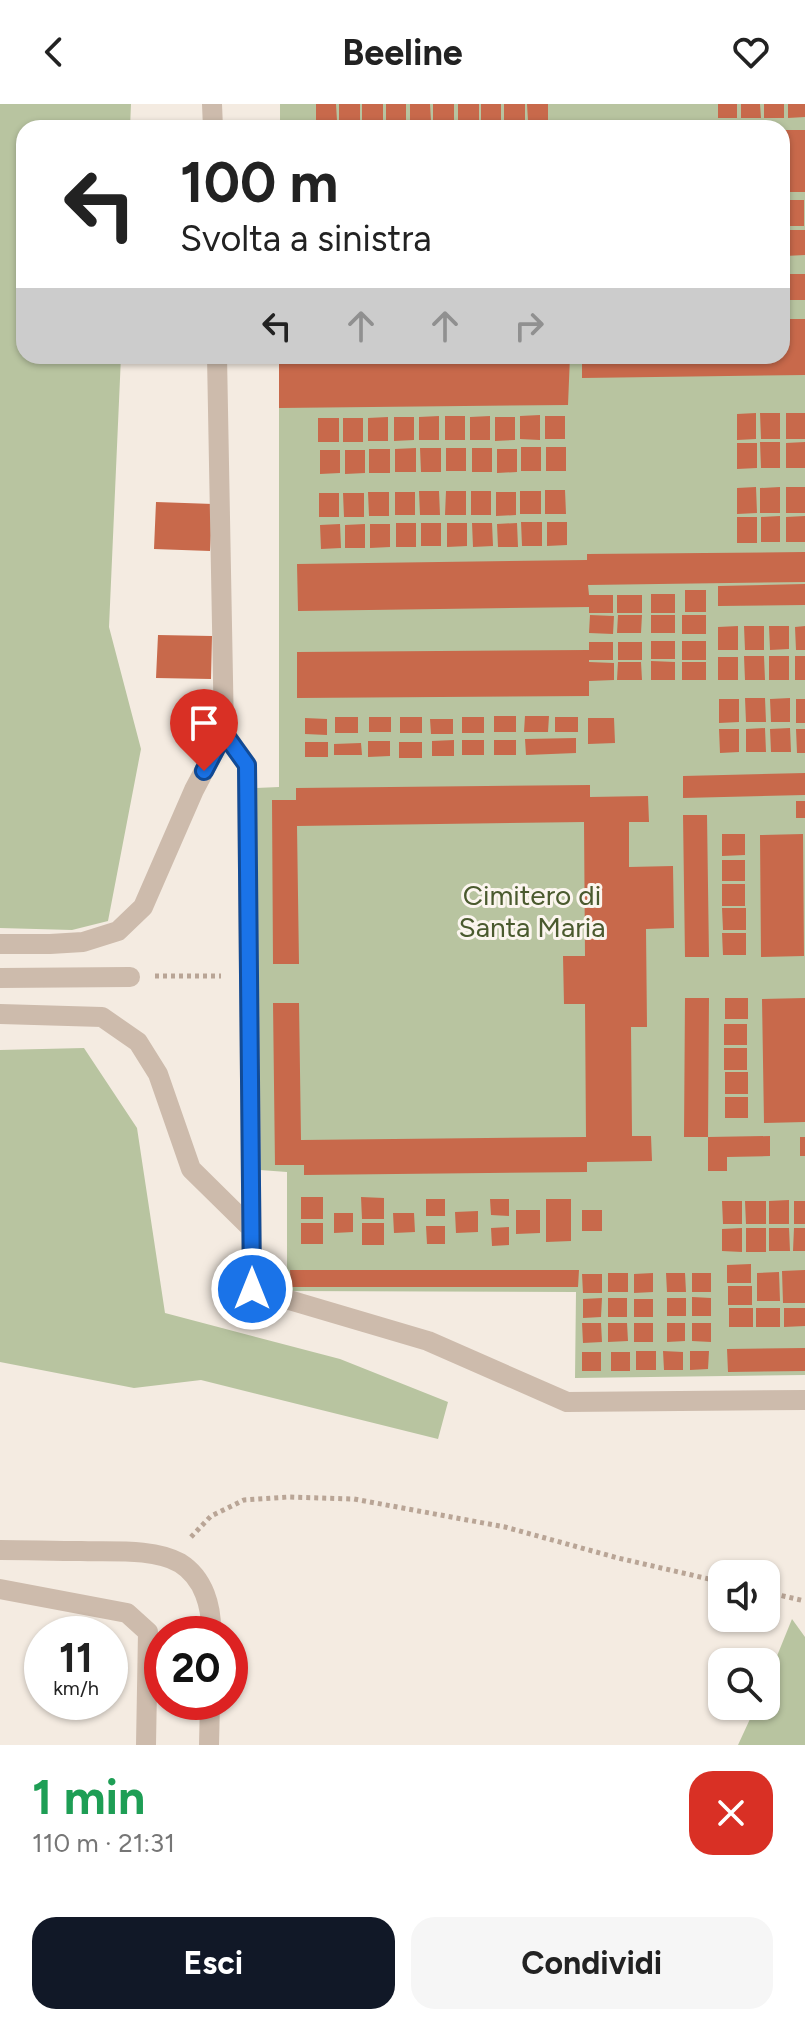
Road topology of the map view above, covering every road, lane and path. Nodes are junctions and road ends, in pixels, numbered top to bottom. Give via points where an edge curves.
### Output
1 (217, 364) edge
2 (224, 733) junction
3 (0, 944) edge
4 (249, 975) junction
5 (130, 977) joint
6 (0, 978) edge
7 (0, 1014) edge
8 (251, 1228) junction
9 (805, 1400) edge
10 (0, 1550) edge
11 (180, 1564) junction
12 (708, 1579) edge
13 (0, 1589) edge
14 (780, 1595) edge
15 (805, 1601) edge
16 (209, 1616) edge
17 (210, 1720) edge
18 (146, 1745) edge
19 (209, 1745) edge

1 - 2 street
2 - 3 street via 143,907 118,931 83,942
2 - 4 street via 247,765
4 - 5 path
4 - 8 street
5 - 6 street
7 - 8 street via 102,1017 138,1042 158,1074 191,1169
8 - 9 street via 252,1289 428,1341 567,1402
10 - 11 street via 124,1552 163,1556
11 - 12 path via 188,1540 211,1516 244,1500 288,1497 354,1499 505,1527
11 - 16 street via 197,1577
13 - 18 street via 127,1613 148,1632
14 - 15 path
17 - 19 street

